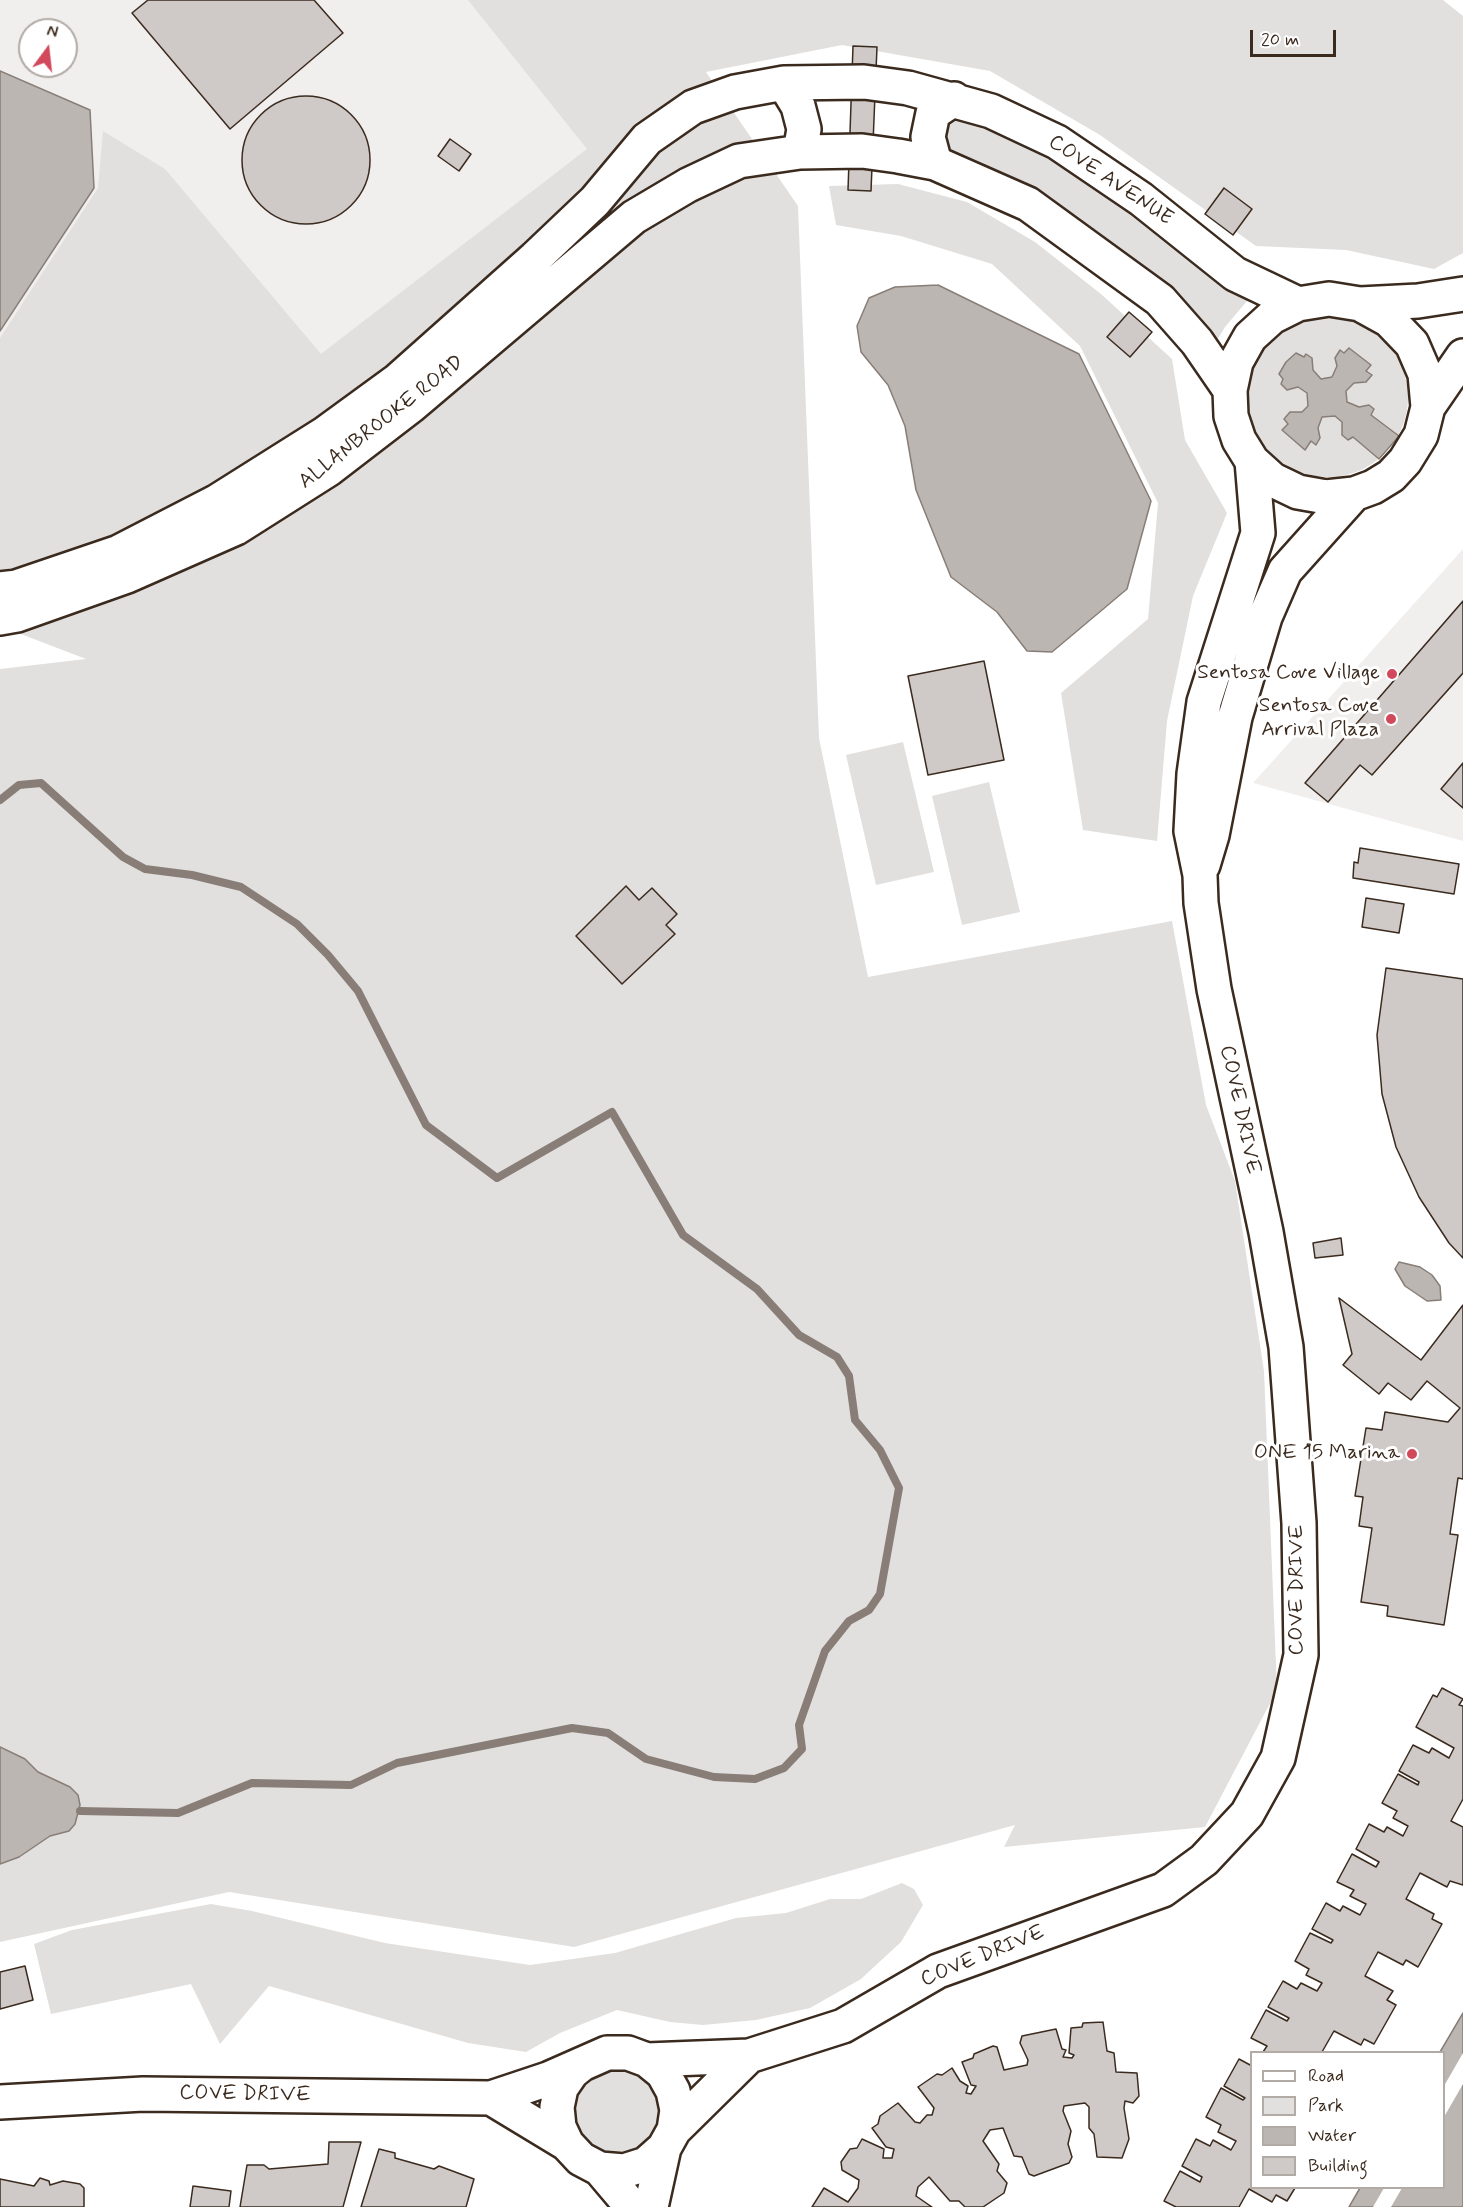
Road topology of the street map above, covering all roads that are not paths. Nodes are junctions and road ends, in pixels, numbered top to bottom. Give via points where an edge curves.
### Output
1 (784, 83) junction
2 (954, 99) junction
3 (800, 152) junction
4 (935, 163) junction
5 (614, 177) joint
6 (1463, 294) edge
7 (1298, 304) junction
8 (1360, 304) junction
9 (1463, 356) edge
10 (1230, 390) junction
11 (1428, 407) junction
12 (1252, 461) junction
13 (1354, 494) junction
14 (0, 590) edge
15 (0, 618) edge
16 (1200, 875) junction
17 (749, 2056) junction
18 (587, 2060) junction
19 (647, 2060) junction
20 (491, 2098) junction
21 (0, 2102) edge
22 (669, 2139) junction
23 (567, 2144) junction
24 (600, 2169) junction
25 (632, 2207) edge
26 (651, 2207) edge

1 - 2 street, COVE AVENUE via 864,82
1 - 3 street via 798,106 804,129
1 - 5 street, COVE AVENUE via 735,92 693,107 647,139
2 - 4 street via 933,113 928,137
2 - 7 street, COVE AVENUE via 991,111 1058,142 1141,199 1235,274
3 - 4 street via 862,151
3 - 15 street, ALLANBROOKE ROAD via 739,161 634,217 411,406 320,475 236,528 127,576
4 - 10 street via 1028,204 1160,300 1197,342
5 - 14 street, ALLANBROOKE ROAD via 561,234 398,381 324,434 216,502 119,552
6 - 8 street
7 - 8 street via 1329,299
7 - 10 street via 1272,317 1250,337 1236,362
8 - 11 street via 1389,320 1412,344 1425,374
9 - 11 street
10 - 12 street via 1231,416
11 - 13 street via 1421,435 1406,461 1391,476
12 - 13 street via 1273,480 1298,492 1326,497
12 - 16 street, COVE DRIVE via 1258,533 1204,702 1194,774 1191,831
13 - 16 street, COVE DRIVE via 1286,571 1265,617 1235,717 1212,835
16 - 17 street, COVE DRIVE via 1214,989 1268,1241 1286,1347 1299,1524 1301,1655 1278,1758 1247,1814 1204,1860 1163,1890 938,1971 843,2026
17 - 19 street, COVE DRIVE
17 - 22 street, COVE DRIVE
18 - 19 street, COVE DRIVE via 607,2053 628,2053
18 - 20 street, COVE DRIVE via 548,2079
18 - 23 street via 561,2088 557,2107 559,2127
19 - 22 street via 663,2073 673,2091 677,2110
20 - 21 street, COVE DRIVE via 143,2094
20 - 23 street
22 - 24 street, COVE DRIVE via 646,2164 624,2171
22 - 26 street
23 - 24 street via 581,2159
24 - 25 street

